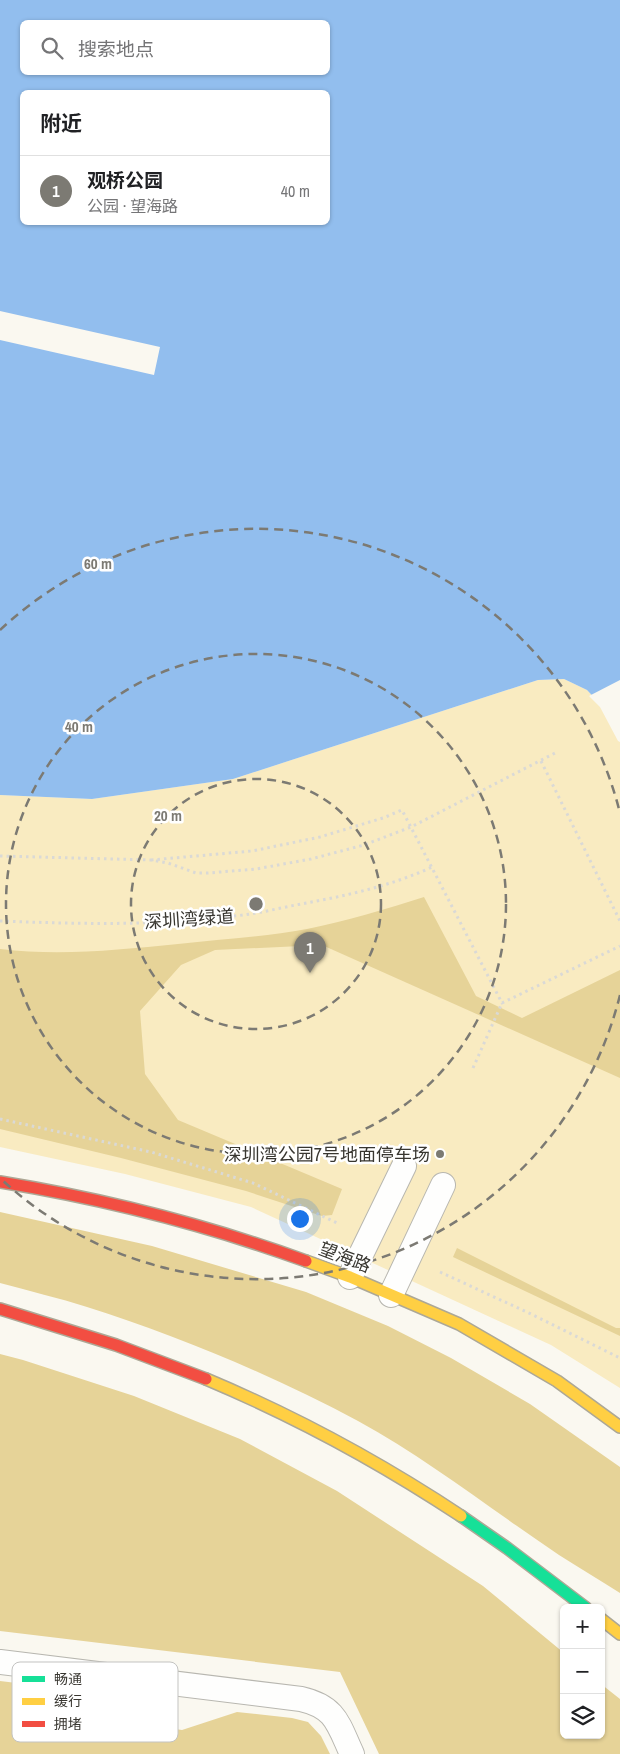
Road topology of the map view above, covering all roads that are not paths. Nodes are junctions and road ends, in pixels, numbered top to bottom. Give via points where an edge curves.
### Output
1 (404, 1166) dead end
2 (0, 1182) edge
3 (442, 1185) dead end
4 (350, 1277) junction
5 (392, 1295) junction
6 (0, 1309) edge
7 (620, 1427) edge
8 (581, 1604) edge
9 (605, 1622) edge
10 (620, 1634) edge
11 (178, 1684) edge
12 (352, 1754) edge

1 - 4 lane
2 - 4 main road, 望海路 via 144,1211 251,1241
3 - 5 lane
4 - 5 main road, 望海路
5 - 7 main road, 望海路 via 459,1324 557,1381
6 - 8 main road via 71,1329 147,1357 230,1389 296,1421 458,1514
9 - 10 main road
11 - 12 lane via 316,1702 328,1709 336,1720

